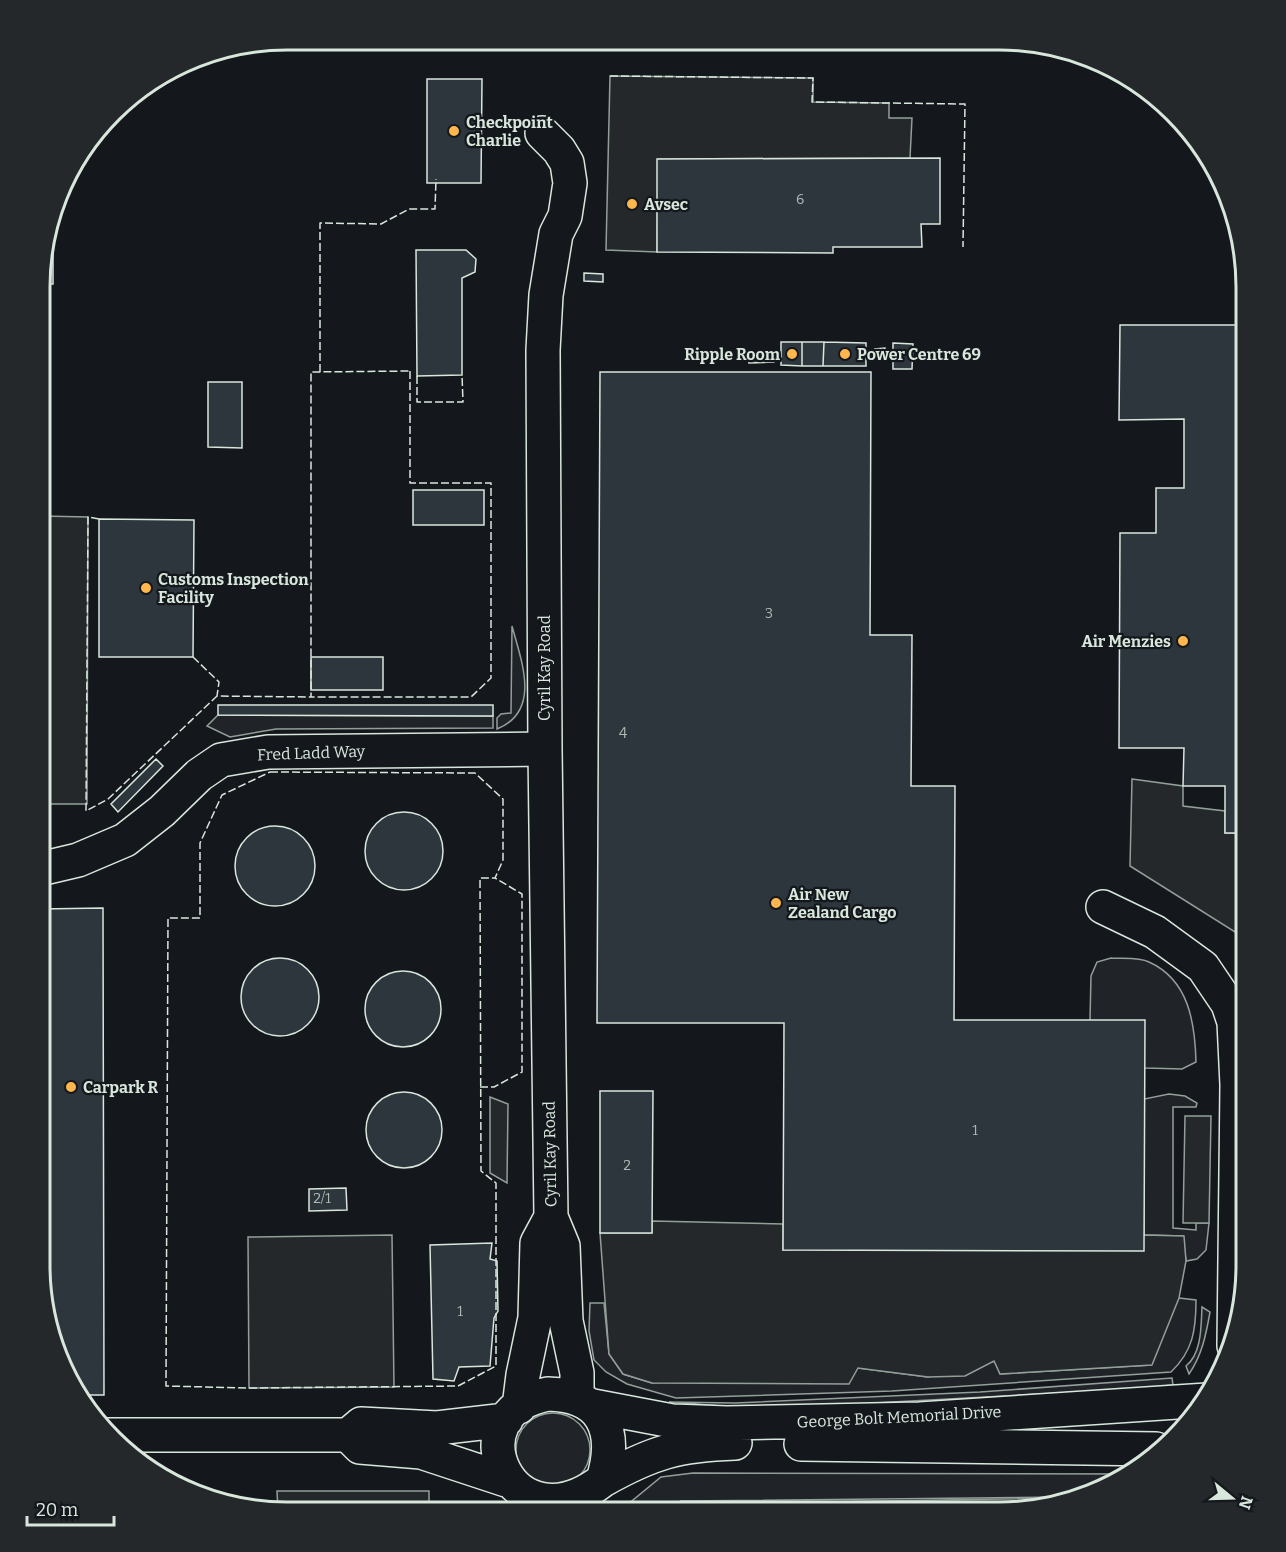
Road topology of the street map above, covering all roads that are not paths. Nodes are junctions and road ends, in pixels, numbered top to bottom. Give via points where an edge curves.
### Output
1 (542, 133) dead end
2 (544, 749) junction
3 (50, 866) edge
4 (1104, 907) dead end
5 (1236, 1064) edge
6 (1236, 1150) edge
7 (551, 1217) junction
8 (1234, 1298) edge
9 (585, 1401) junction
10 (1193, 1401) edge
11 (512, 1413) junction
12 (121, 1435) edge
13 (348, 1435) junction
14 (1149, 1449) edge
15 (506, 1480) junction
16 (596, 1494) edge
17 (527, 1502) edge
18 (566, 1502) edge

1 - 2 street, Cyril Kay Road via 567,163 570,183 565,216 556,234 546,295
2 - 3 street, Fred Ladd Way via 268,752 221,760 125,840 78,860
2 - 7 street, Cyril Kay Road
4 - 5 street via 1155,932 1203,967 1228,1004 1234,1022
6 - 8 street
7 - 9 street, Cyril Kay Road via 563,1246 566,1321
7 - 11 street, Cyril Kay Road via 537,1243 536,1318
9 - 10 street, George Bolt Memorial Drive via 672,1421 727,1423 920,1419
9 - 11 street via 548,1394 534,1396
9 - 16 street via 601,1418 608,1448
11 - 13 street via 437,1428 361,1424
11 - 15 street via 499,1435 498,1449
12 - 13 street
13 - 15 street via 360,1447 421,1452
14 - 16 street, George Bolt Memorial Drive via 703,1444 676,1447 631,1464
15 - 17 street
16 - 18 street

